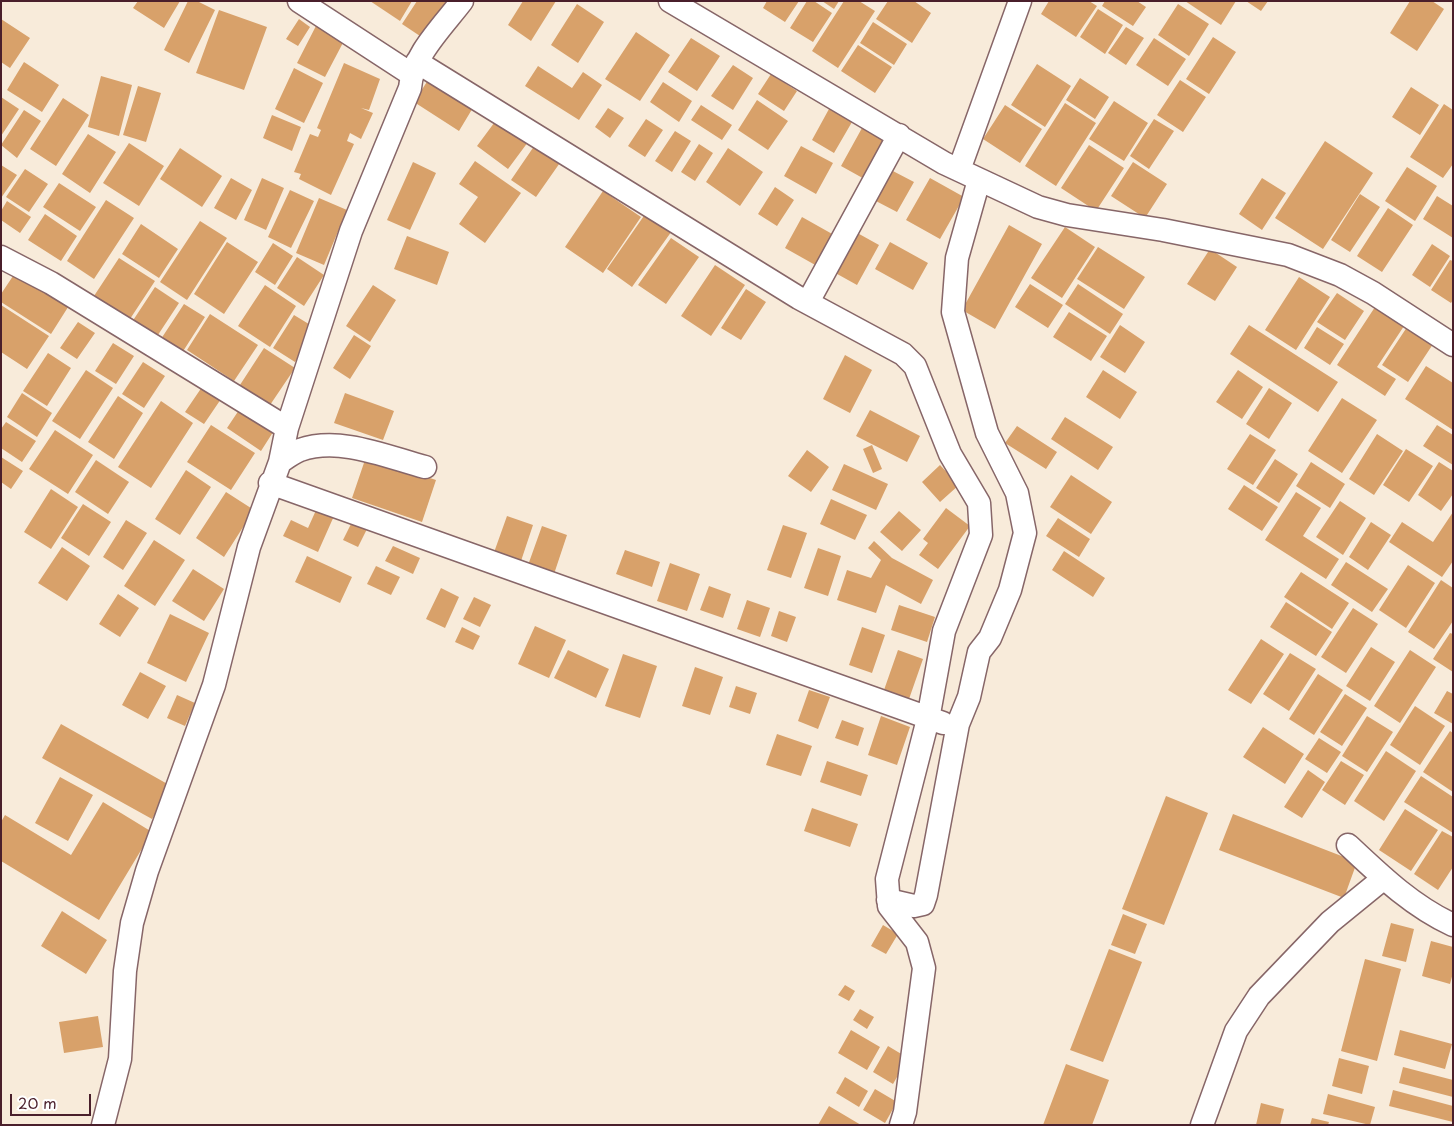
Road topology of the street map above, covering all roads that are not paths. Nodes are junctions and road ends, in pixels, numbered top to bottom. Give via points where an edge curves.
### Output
1 (298, 1) edge
2 (462, 1) edge
3 (670, 1) edge
4 (1020, 1) edge
5 (423, 55) junction
6 (899, 136) junction
7 (944, 162) junction
8 (979, 180) junction
9 (1, 257) edge
10 (808, 302) junction
11 (1453, 345) edge
12 (287, 428) junction
13 (280, 462) junction
14 (425, 467) dead end
15 (270, 483) junction
16 (945, 723) junction
17 (1348, 845) dead end
18 (1384, 878) junction
19 (900, 903) junction
20 (1453, 925) edge
21 (103, 1125) edge
22 (900, 1125) edge
23 (1202, 1125) edge

1 - 5 street
2 - 5 street
3 - 6 street
4 - 7 street
5 - 10 street via 672,221
5 - 12 street via 351,231
6 - 7 street
6 - 10 street
7 - 8 street
8 - 11 street via 1067,215 1288,255 1340,275
8 - 16 street via 957,258 953,312 987,433 1017,494 1025,532 1010,590 990,638 980,652 969,697
9 - 12 street via 51,283
10 - 16 street via 903,354 915,366 950,454 979,503 981,534 944,631
12 - 13 street
13 - 14 street via 299,451 333,446 350,447
13 - 15 street
15 - 16 street
15 - 21 street via 249,547 214,685 147,871 132,923 125,971 120,1059
16 - 19 street via 887,879
16 - 19 street via 926,895 923,904
17 - 18 street
18 - 20 street via 1426,913
18 - 23 street via 1330,922 1259,996 1236,1031
19 - 22 street via 899,921 917,942 924,968 905,1112

